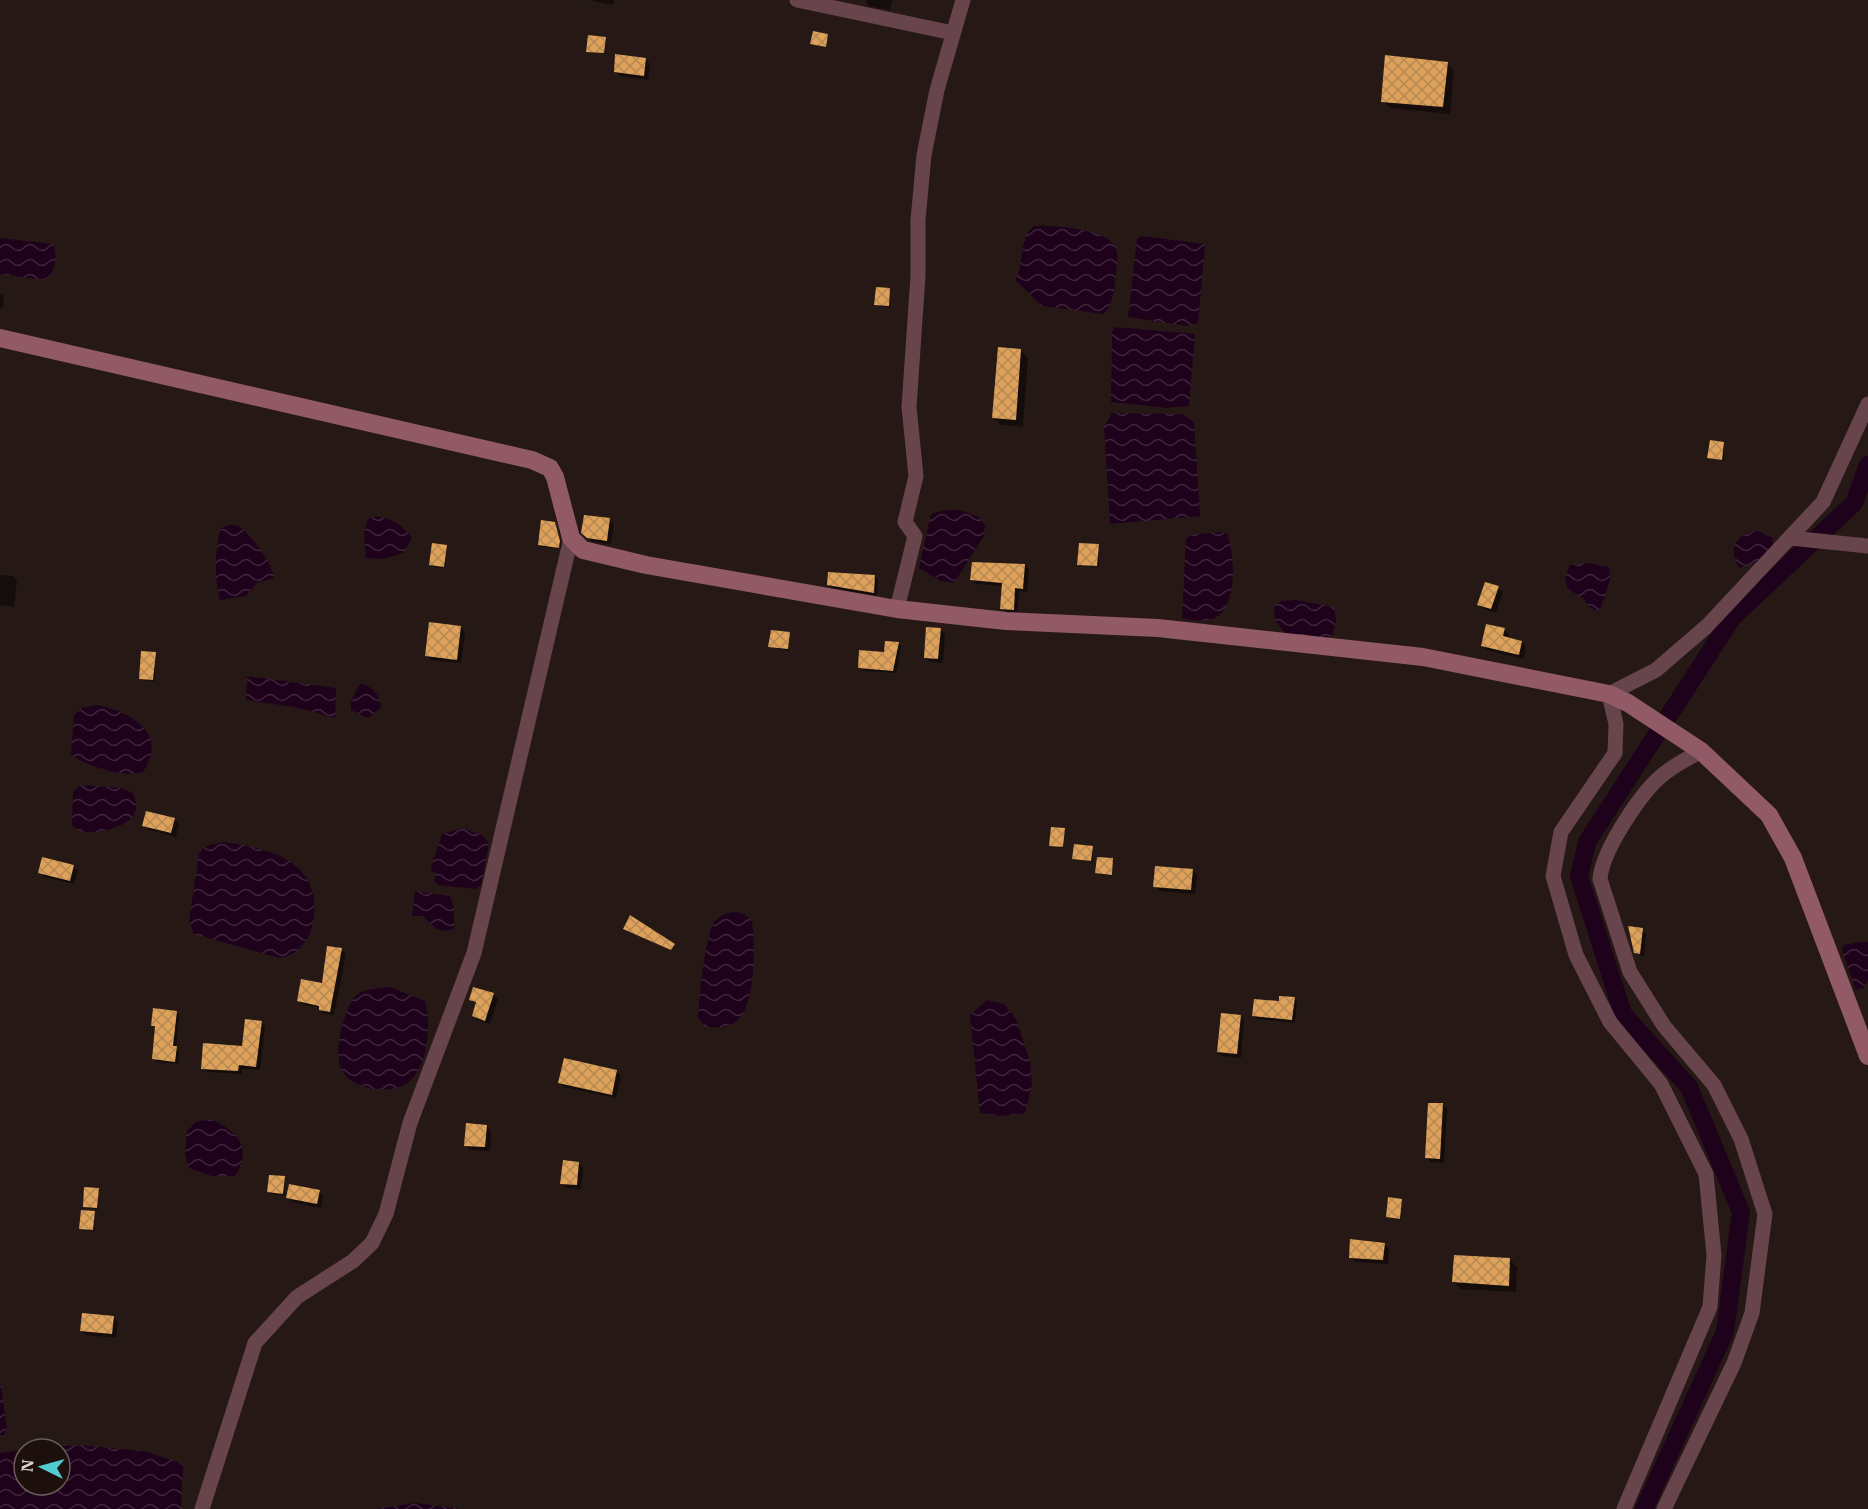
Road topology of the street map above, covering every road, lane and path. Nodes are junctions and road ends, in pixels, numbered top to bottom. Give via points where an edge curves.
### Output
1 (796, 0) edge
2 (963, 0) edge
3 (953, 33) junction
4 (0, 338) edge
5 (1868, 404) edge
6 (572, 538) junction
7 (1790, 538) junction
8 (1868, 546) edge
9 (897, 609) junction
10 (1609, 694) junction
11 (1698, 748) junction
12 (1868, 1056) edge
13 (202, 1509) edge
14 (1624, 1509) edge
15 (1664, 1509) edge

1 - 3 street
2 - 3 street
3 - 9 street via 924,155 909,407 916,476 905,522 915,536
4 - 6 main road via 532,460 550,468 555,477
5 - 7 street via 1823,502
6 - 9 main road via 583,550 646,565
6 - 13 street via 474,953 410,1123 386,1214 372,1243 353,1261 297,1297 255,1343
7 - 8 street
7 - 10 street via 1707,626 1656,670
9 - 10 main road via 1006,621 1158,628 1423,657
10 - 11 main road
10 - 14 street via 1616,724 1615,753 1561,832 1553,876 1576,956 1610,1022 1661,1083 1706,1174 1714,1255 1710,1307
11 - 12 main road via 1769,815 1793,858
11 - 15 street via 1645,793 1601,866 1600,879 1630,972 1665,1026 1714,1085 1741,1138 1765,1214 1752,1313 1734,1363

